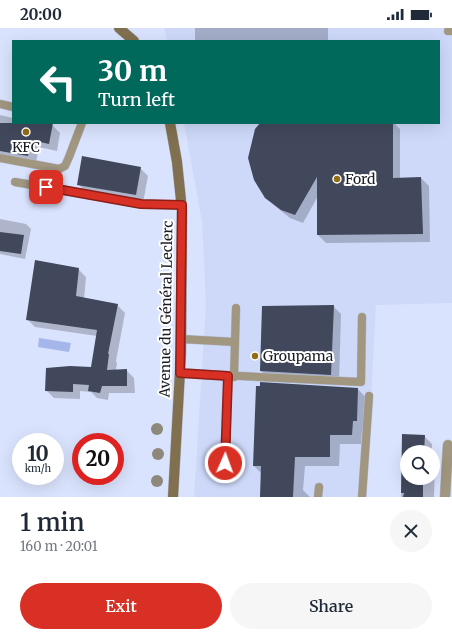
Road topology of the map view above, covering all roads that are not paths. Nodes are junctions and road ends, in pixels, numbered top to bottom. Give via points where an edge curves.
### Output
1 (123, 29) edge
2 (127, 40) edge
3 (134, 40) edge
4 (0, 104) edge
5 (12, 107) edge
6 (82, 124) edge
7 (170, 124) edge
8 (0, 158) edge
9 (15, 182) dead end
10 (182, 205) junction
11 (236, 308) dead end
12 (362, 317) dead end
13 (181, 339) junction
14 (235, 342) junction
15 (180, 373) junction
16 (231, 377) junction
17 (369, 396) dead end
18 (448, 445) dead end
19 (225, 478) dead end
20 (319, 487) dead end
21 (173, 497) edge
22 (318, 497) edge
23 (362, 497) edge
24 (445, 497) edge

1 - 2 lane
1 - 3 street
4 - 5 lane
6 - 8 lane via 70,157 65,166 59,169
7 - 10 street, Avenue du Général Leclerc
9 - 10 lane via 141,204
10 - 13 street, Avenue du Général Leclerc
11 - 14 lane
12 - 16 lane via 361,382
13 - 14 lane
13 - 15 street, Avenue du Général Leclerc
14 - 16 lane
15 - 16 lane
15 - 21 street, Avenue du Général Leclerc
16 - 19 lane
17 - 23 lane
18 - 24 street
20 - 22 lane

